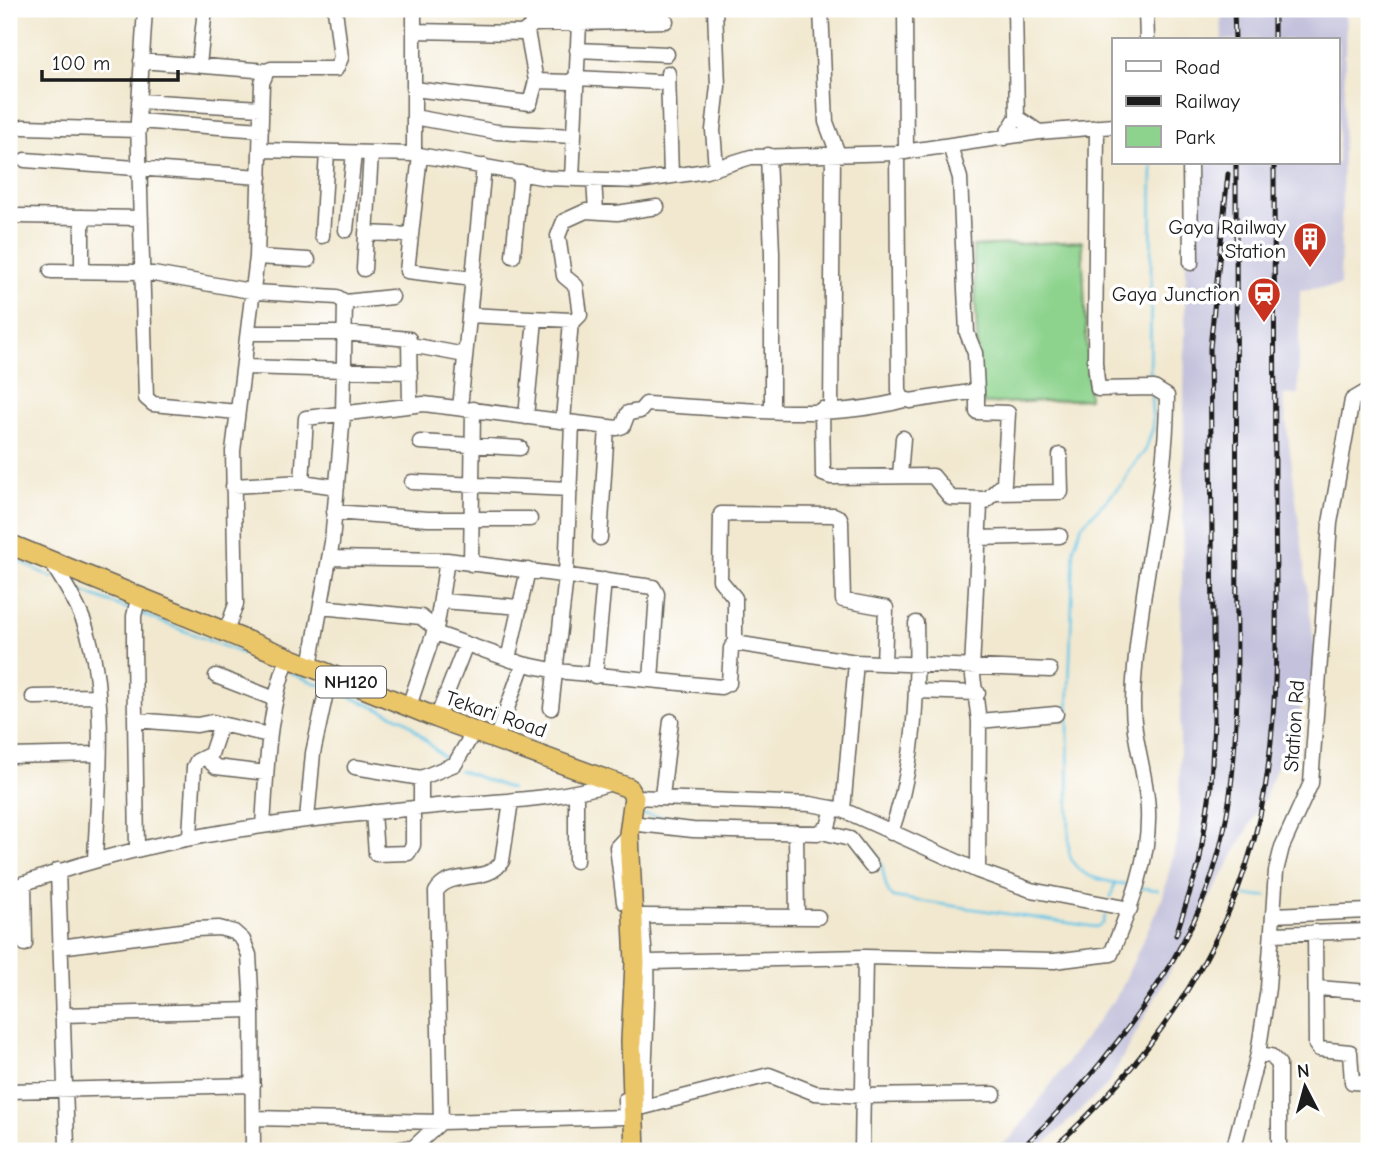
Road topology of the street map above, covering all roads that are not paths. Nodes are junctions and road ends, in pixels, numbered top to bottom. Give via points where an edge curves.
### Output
1 (145, 9) edge
2 (205, 9) edge
3 (335, 9) edge
4 (414, 9) edge
5 (715, 9) edge
6 (821, 9) edge
7 (905, 9) edge
8 (1015, 9) edge
9 (1146, 9) edge
10 (666, 21) dead end
11 (579, 23) junction
12 (527, 30) junction
13 (414, 31) junction
14 (1147, 38) edge
15 (577, 50) junction
16 (667, 54) dead end
17 (141, 61) junction
18 (199, 65) junction
19 (267, 71) junction
20 (575, 78) junction
21 (536, 81) junction
22 (414, 89) junction
23 (139, 101) junction
24 (261, 108) junction
25 (414, 117) junction
26 (1017, 117) junction
27 (139, 126) junction
28 (1112, 126) edge
29 (23, 127) dead end
30 (1097, 127) junction
31 (261, 130) junction
32 (1040, 132) junction
33 (573, 136) junction
34 (1004, 138) junction
35 (950, 146) junction
36 (261, 150) junction
37 (327, 152) junction
38 (354, 153) junction
39 (371, 153) junction
40 (902, 153) junction
41 (836, 154) junction
42 (417, 155) junction
43 (768, 155) junction
44 (25, 160) dead end
45 (1190, 164) edge
46 (484, 166) junction
47 (716, 168) junction
48 (140, 170) junction
49 (520, 173) junction
50 (671, 176) junction
51 (260, 177) junction
52 (572, 179) junction
53 (594, 180) junction
54 (657, 208) dead end
55 (596, 211) junction
56 (18, 216) dead end
57 (82, 217) junction
58 (141, 218) junction
59 (346, 230) dead end
60 (366, 233) junction
61 (411, 235) junction
62 (322, 236) dead end
63 (513, 256) dead end
64 (257, 257) junction
65 (308, 260) dead end
66 (1191, 263) dead end
67 (364, 269) dead end
68 (51, 271) dead end
69 (82, 271) junction
70 (142, 272) junction
71 (473, 279) junction
72 (253, 291) junction
73 (392, 297) dead end
74 (345, 302) junction
75 (469, 314) junction
76 (535, 319) junction
77 (572, 323) junction
78 (248, 333) junction
79 (344, 333) junction
80 (411, 345) junction
81 (465, 355) junction
82 (244, 367) junction
83 (344, 370) junction
84 (410, 372) junction
85 (1369, 390) edge
86 (976, 391) junction
87 (904, 400) junction
88 (410, 405) junction
89 (466, 409) junction
90 (827, 409) junction
91 (772, 410) junction
92 (237, 412) junction
93 (343, 415) junction
94 (526, 417) junction
95 (568, 422) junction
96 (607, 427) junction
97 (902, 438) dead end
98 (420, 442) dead end
99 (472, 446) junction
100 (520, 448) dead end
101 (1060, 455) dead end
102 (900, 476) junction
103 (302, 482) junction
104 (412, 482) dead end
105 (472, 483) junction
106 (233, 486) junction
107 (337, 487) junction
108 (570, 489) junction
109 (990, 496) junction
110 (334, 512) junction
111 (471, 519) junction
112 (530, 519) dead end
113 (1060, 536) dead end
114 (600, 538) dead end
115 (978, 538) junction
116 (9, 546) edge
117 (329, 558) junction
118 (447, 560) junction
119 (51, 562) junction
120 (471, 564) junction
121 (528, 570) junction
122 (566, 576) junction
123 (604, 580) junction
124 (139, 595) junction
125 (442, 601) junction
126 (321, 607) junction
127 (520, 607) junction
128 (916, 624) dead end
129 (436, 629) junction
130 (226, 632) junction
131 (735, 643) junction
132 (466, 644) junction
133 (288, 658) junction
134 (516, 662) junction
135 (856, 662) junction
136 (884, 663) junction
137 (917, 665) junction
138 (310, 666) junction
139 (972, 668) junction
140 (1050, 670) dead end
141 (557, 671) junction
142 (330, 674) junction
143 (216, 676) dead end
144 (595, 676) junction
145 (651, 680) junction
146 (917, 691) junction
147 (978, 693) junction
148 (97, 696) junction
149 (33, 697) dead end
150 (275, 699) junction
151 (409, 706) junction
152 (551, 708) dead end
153 (1056, 713) dead end
154 (437, 718) junction
155 (136, 720) junction
156 (671, 721) dead end
157 (979, 722) junction
158 (221, 724) junction
159 (474, 731) junction
160 (269, 735) junction
161 (496, 739) junction
162 (98, 754) junction
163 (9, 756) edge
164 (206, 758) junction
165 (355, 767) dead end
166 (267, 773) junction
167 (421, 778) junction
168 (618, 781) junction
169 (662, 796) junction
170 (634, 797) junction
171 (519, 800) junction
172 (576, 805) junction
173 (417, 808) junction
174 (838, 809) junction
175 (373, 812) junction
176 (307, 819) junction
177 (263, 825) junction
178 (630, 828) junction
179 (796, 832) junction
180 (822, 832) junction
181 (891, 833) junction
182 (190, 836) junction
183 (137, 848) junction
184 (95, 859) junction
185 (576, 861) dead end
186 (871, 866) dead end
187 (58, 870) junction
188 (978, 871) junction
189 (24, 883) junction
190 (9, 888) edge
191 (1130, 909) junction
192 (1369, 911) edge
193 (1273, 915) junction
194 (642, 916) junction
195 (797, 917) junction
196 (818, 917) dead end
197 (1369, 931) edge
198 (1315, 932) junction
199 (1272, 934) junction
200 (26, 944) dead end
201 (60, 947) junction
202 (865, 957) junction
203 (647, 961) junction
204 (1318, 988) junction
205 (1369, 992) edge
206 (252, 1010) junction
207 (62, 1015) junction
208 (1258, 1054) junction
209 (1369, 1083) edge
210 (253, 1085) junction
211 (65, 1090) junction
212 (9, 1091) edge
213 (994, 1094) dead end
214 (862, 1096) junction
215 (253, 1118) junction
216 (440, 1122) junction
217 (67, 1146) dead end
218 (416, 1150) edge
219 (253, 1151) edge
220 (391, 1151) edge
221 (635, 1151) edge
222 (862, 1151) edge
223 (1233, 1151) edge
224 (1279, 1151) edge

1 - 17 street
2 - 18 street
3 - 19 street via 341,58 336,69
4 - 13 street
5 - 47 street
6 - 41 street via 826,121
7 - 40 street
8 - 26 street
9 - 14 street
10 - 11 street
11 - 12 street via 534,24
11 - 15 street
12 - 13 street
12 - 21 street
13 - 22 street
15 - 16 street
15 - 20 street
17 - 18 street
17 - 23 street
18 - 19 street
19 - 24 street
20 - 21 street via 570,82
20 - 33 street
20 - 50 street via 664,77
21 - 22 street via 526,104
22 - 25 street
23 - 24 street
23 - 27 street
24 - 31 street
25 - 33 street via 497,132
25 - 42 street
26 - 32 street
26 - 34 street
27 - 29 street
27 - 31 street
27 - 48 street
28 - 30 street
30 - 32 street
30 - 191 street via 1094,363 1098,389 1154,387 1167,396 1133,702 1148,812 1144,855
31 - 36 street
32 - 34 street
33 - 52 street
34 - 35 street
35 - 40 street
35 - 86 street via 960,177 968,333 975,353
36 - 37 street
36 - 51 street
37 - 38 street
37 - 62 street
38 - 39 street
38 - 59 street
39 - 42 street
39 - 60 street
40 - 41 street
40 - 87 street via 899,391
41 - 43 street
41 - 90 street
42 - 46 street
42 - 61 street
43 - 47 street
43 - 91 street
44 - 48 street via 138,166
45 - 66 street
46 - 49 street
46 - 71 street
47 - 50 street
48 - 51 street
48 - 58 street
49 - 52 street
49 - 63 street
50 - 53 street
51 - 64 street
52 - 53 street
53 - 55 street
54 - 55 street
55 - 77 street via 571,215 559,232 565,278 576,288 580,317
56 - 57 street
57 - 58 street
57 - 69 street
58 - 70 street
60 - 61 street
60 - 67 street
61 - 71 street via 408,272
64 - 65 street
64 - 72 street
68 - 69 street
69 - 70 street
70 - 72 street
70 - 92 street via 146,398 153,404
71 - 75 street
72 - 74 street via 337,297
72 - 78 street
73 - 74 street
74 - 79 street
75 - 76 street
75 - 81 street
76 - 77 street via 568,318
76 - 94 street
77 - 95 street
78 - 79 street
78 - 82 street
79 - 80 street via 408,339
79 - 83 street
80 - 81 street
80 - 84 street
81 - 89 street
82 - 83 street
82 - 92 street
83 - 84 street
83 - 93 street
84 - 88 street
85 - 193 street, Station Rd via 1352,400 1329,523 1311,783 1282,847
86 - 87 street
86 - 109 street via 977,412 1009,414 1004,483
87 - 90 street via 878,407
88 - 89 street
88 - 93 street
89 - 94 street
89 - 99 street
90 - 91 street
90 - 102 street via 823,474
91 - 96 street via 646,404 628,413 623,425
92 - 106 street
93 - 103 street via 306,418
93 - 107 street
94 - 95 street
95 - 96 street
95 - 108 street
96 - 114 street
97 - 102 street
98 - 99 street
99 - 100 street
99 - 105 street
101 - 109 street via 1061,492
102 - 109 street via 933,476 951,498
103 - 106 street
103 - 107 street
104 - 105 street
105 - 108 street
105 - 111 street
106 - 130 street via 238,576 236,604
107 - 110 street
108 - 122 street
109 - 115 street via 980,506
110 - 111 street
110 - 117 street
111 - 112 street
111 - 120 street
113 - 115 street
115 - 139 street
116 - 119 highway, Tekari Road / NH120
117 - 118 street
117 - 126 street
118 - 120 street
118 - 125 street
119 - 124 highway, Tekari Road / NH120
119 - 148 street via 85,626
120 - 121 street
121 - 122 street
121 - 127 street
122 - 123 street
122 - 141 street
123 - 144 street
123 - 145 street via 656,589
124 - 130 highway, Tekari Road / NH120
124 - 155 street via 134,616
125 - 127 street
125 - 129 street
126 - 129 street via 421,617
126 - 138 street
127 - 134 street
128 - 137 street
129 - 132 street
129 - 151 street
130 - 133 highway, Tekari Road / NH120
131 - 135 street
131 - 136 street via 735,598 719,576 721,514 834,515 841,522 843,600 886,608
131 - 145 street via 724,687
132 - 134 street
132 - 154 street
133 - 138 highway, Tekari Road / NH120
133 - 150 street
134 - 141 street
134 - 161 street
135 - 136 street
135 - 174 street
136 - 137 street
137 - 139 street
137 - 146 street
138 - 142 highway, Tekari Road / NH120
139 - 140 street
139 - 147 street
141 - 144 street
141 - 152 street
142 - 151 highway, Tekari Road / NH120
142 - 176 street via 313,753
143 - 150 street
144 - 145 street
146 - 147 street
146 - 181 street via 908,776
147 - 157 street
148 - 149 street
148 - 162 street
150 - 160 street
151 - 154 highway, Tekari Road / NH120
153 - 157 street
154 - 159 highway, Tekari Road / NH120
155 - 158 street
155 - 183 street
156 - 169 street
157 - 188 street
158 - 160 street
158 - 164 street
159 - 161 highway, Tekari Road / NH120
159 - 167 street via 455,764
160 - 166 street
161 - 168 highway, Tekari Road / NH120
162 - 163 street
162 - 184 street
164 - 166 street via 216,767
164 - 182 street via 194,767
165 - 167 street
166 - 177 street
167 - 173 street
168 - 170 highway, Tekari Road / NH120
168 - 172 street
169 - 170 street
169 - 174 street
170 - 178 highway
171 - 172 street
171 - 173 street
171 - 216 street via 498,868 444,883 436,892
172 - 185 street
173 - 175 street
173 - 175 street via 414,845 408,853 376,854
174 - 180 street
174 - 181 street
175 - 176 street
176 - 177 street
177 - 182 street
178 - 179 street
178 - 194 street
178 - 216 street via 617,846 630,964 626,1117
178 - 221 highway
179 - 180 street
179 - 195 street
180 - 186 street via 850,839
181 - 188 street
182 - 183 street
183 - 184 street
184 - 187 street
187 - 189 street
187 - 201 street
188 - 191 street via 1031,890
189 - 190 street
189 - 200 street
191 - 202 street via 1111,954 1054,961
192 - 193 street
193 - 199 street, Station Rd
194 - 195 street
194 - 203 street
195 - 196 street
197 - 198 street
198 - 199 street
198 - 204 street
199 - 208 street, Station Rd
201 - 206 street via 196,929 234,932 249,955
201 - 207 street
202 - 203 street
202 - 214 street
203 - 214 street via 644,1107 769,1075 815,1093
204 - 205 street
204 - 209 street via 1317,1048 1350,1052 1352,1082
206 - 207 street
206 - 210 street
207 - 211 street
208 - 223 street, Station Rd
208 - 224 street via 1271,1056 1279,1064
210 - 211 street
210 - 215 street
211 - 212 street
211 - 217 street
213 - 214 street
214 - 222 street
215 - 216 street
215 - 219 street
216 - 218 street
218 - 220 street

